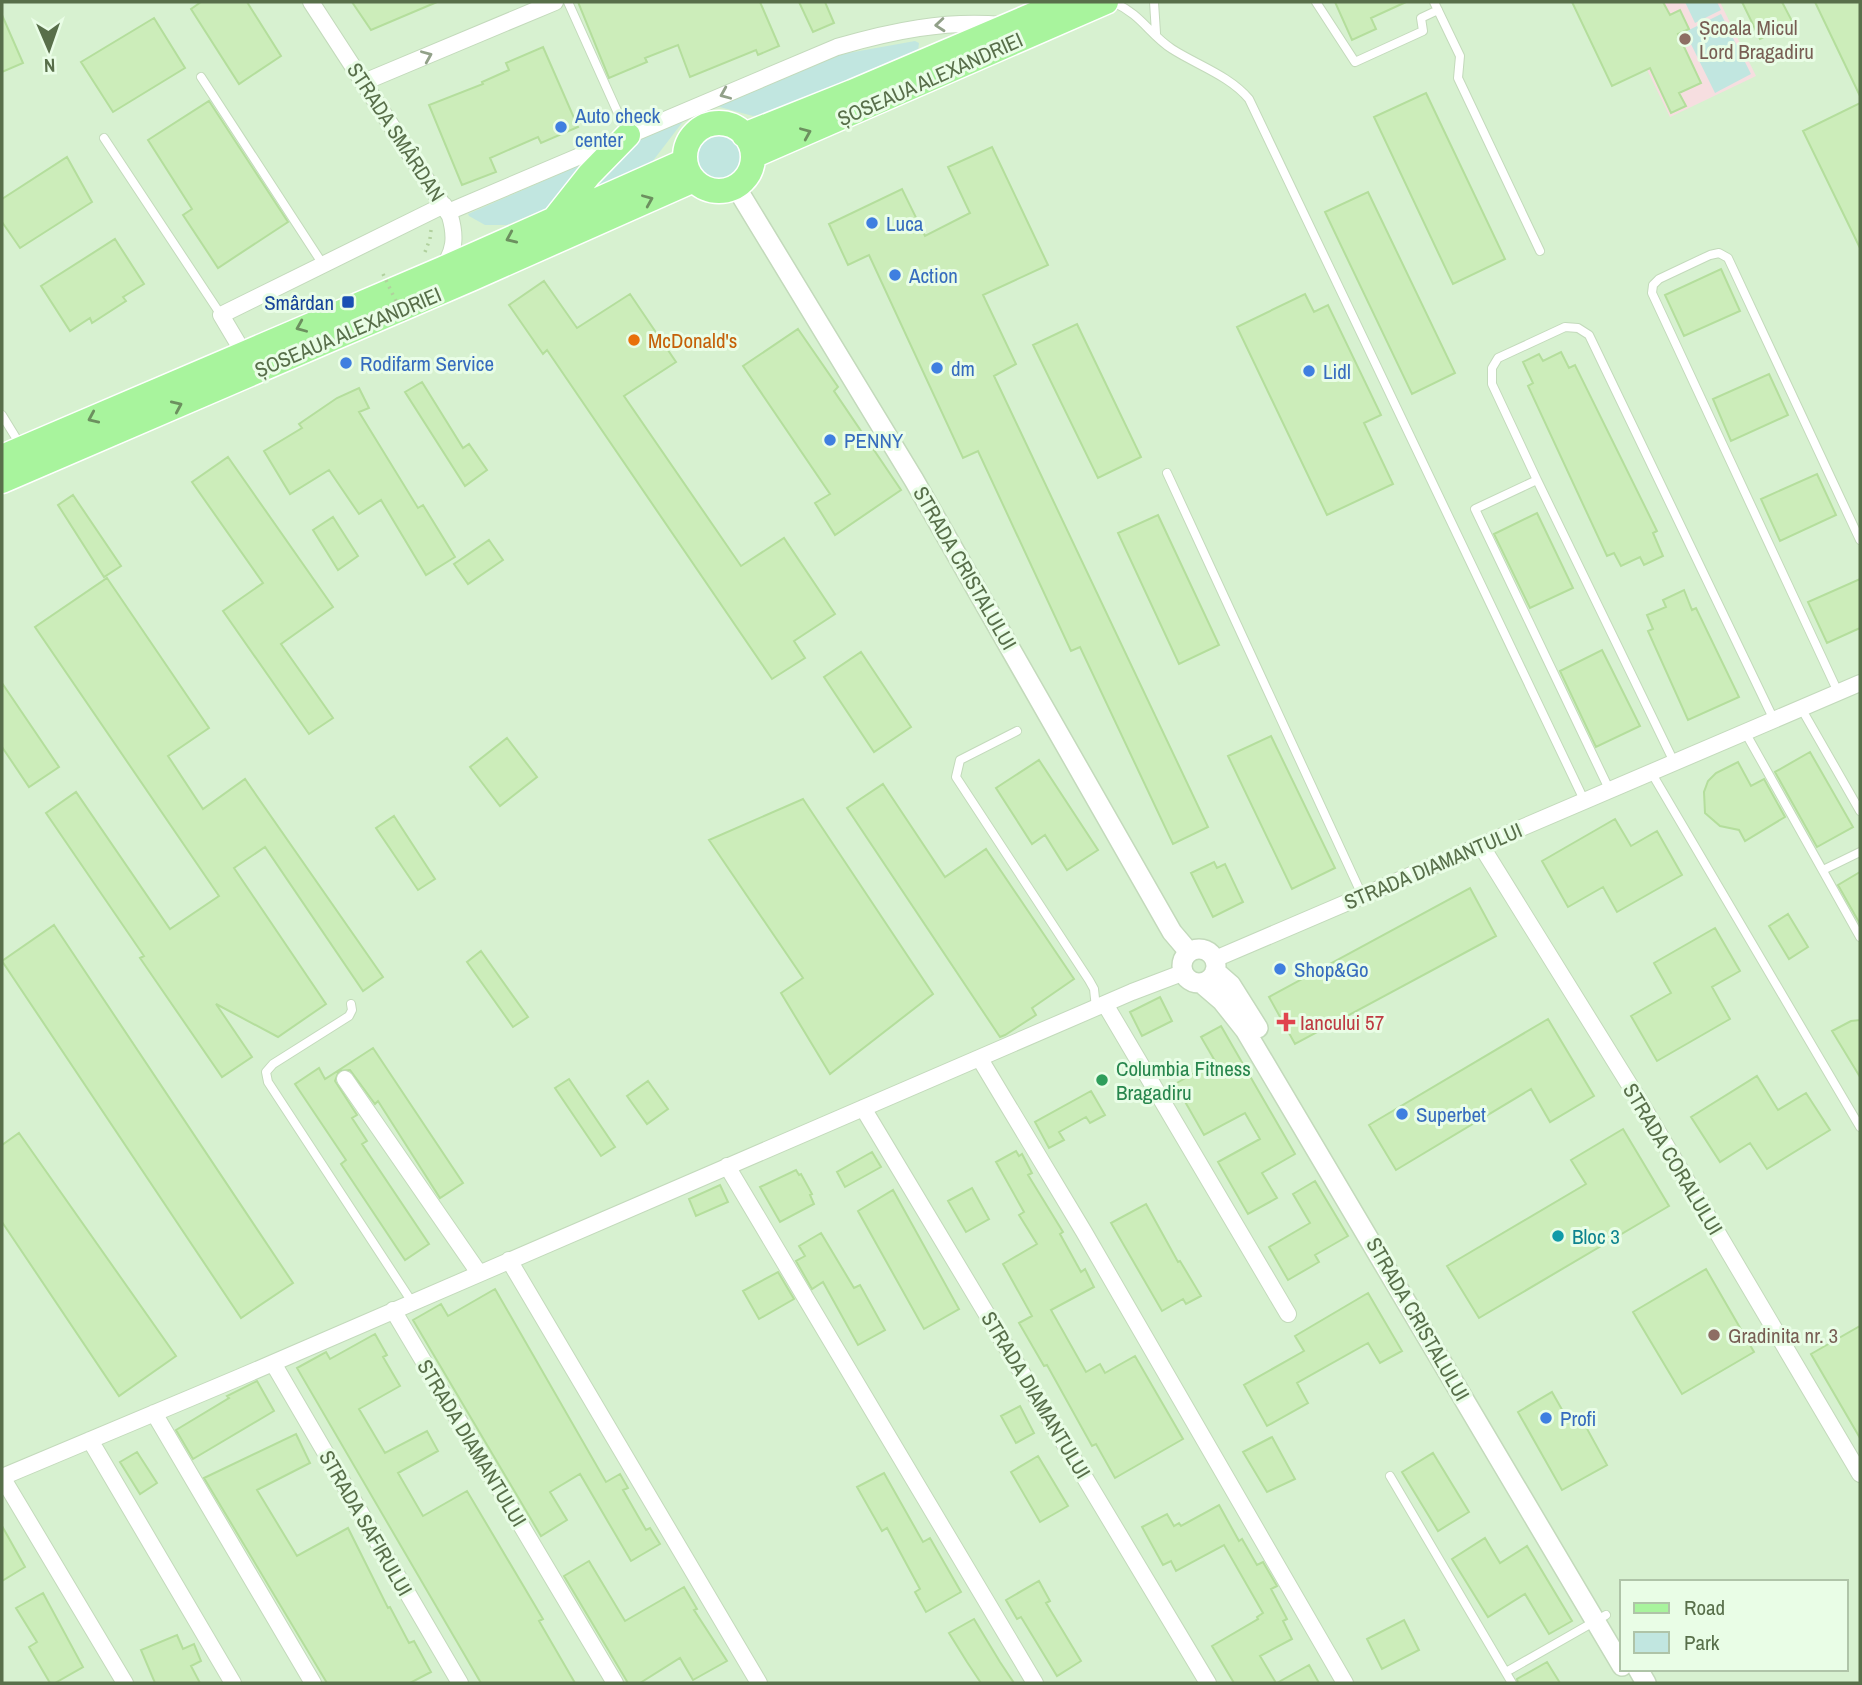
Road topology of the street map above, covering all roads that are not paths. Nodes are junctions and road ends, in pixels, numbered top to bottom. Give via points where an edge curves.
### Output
1 (311, 2) edge
2 (555, 2) edge
3 (568, 2) edge
4 (1063, 2) edge
5 (1106, 2) edge
6 (1114, 2) edge
7 (1154, 2) edge
8 (1316, 2) edge
9 (1436, 6) edge
10 (1008, 25) junction
11 (1156, 33) junction
12 (201, 77) dead end
13 (364, 82) junction
14 (628, 135) junction
15 (104, 138) dead end
16 (749, 146) junction
17 (689, 171) junction
18 (736, 187) junction
19 (447, 211) junction
20 (555, 218) junction
21 (1540, 251) dead end
22 (324, 266) junction
23 (442, 268) junction
24 (221, 315) junction
25 (243, 352) junction
26 (2, 415) edge
27 (12, 453) edge
28 (1167, 473) dead end
29 (1537, 480) junction
30 (2, 481) edge
31 (1860, 540) edge
32 (1860, 683) edge
33 (1838, 692) junction
34 (1801, 708) junction
35 (1774, 720) junction
36 (1017, 731) dead end
37 (1745, 732) junction
38 (1674, 762) junction
39 (1651, 772) junction
40 (1610, 791) junction
41 (1585, 802) junction
42 (1860, 811) edge
43 (1482, 847) junction
44 (1860, 852) edge
45 (1823, 870) junction
46 (1362, 895) junction
47 (1860, 937) edge
48 (1189, 952) junction
49 (1211, 971) junction
50 (1182, 973) junction
51 (351, 1004) dead end
52 (1100, 1006) junction
53 (980, 1059) junction
54 (345, 1079) dead end
55 (863, 1108) junction
56 (1860, 1127) edge
57 (727, 1166) junction
58 (509, 1260) junction
59 (479, 1273) junction
60 (412, 1302) junction
61 (393, 1310) junction
62 (1288, 1314) dead end
63 (273, 1363) junction
64 (154, 1413) junction
65 (90, 1440) junction
66 (1860, 1474) edge
67 (1390, 1476) dead end
68 (2, 1477) edge
69 (1601, 1618) junction
70 (1620, 1641) edge
71 (1620, 1660) edge
72 (1506, 1672) junction
73 (125, 1683) edge
74 (233, 1683) edge
75 (313, 1683) edge
76 (460, 1683) edge
77 (615, 1683) edge
78 (759, 1683) edge
79 (1035, 1683) edge
80 (1208, 1683) edge
81 (1345, 1683) edge
82 (1512, 1683) edge

1 - 13 street, STRADA SMÂRDAN
13 -> 2 street
3 - 14 lane
4 - 10 main road, ȘOSEAUA ALEXANDRIEI
16 -> 5 main road, ȘOSEAUA ALEXANDRIEI
6 - 11 lane
7 - 11 lane
8 - 9 lane via 1355,62 1423,31 1420,18
9 - 21 lane via 1460,56 1458,78
10 -> 14 street via 948,24 870,37
10 - 16 main road, ȘOSEAUA ALEXANDRIEI via 852,92
11 - 41 lane via 1171,48 1236,86 1249,99
12 - 22 lane
13 - 19 street, STRADA SMÂRDAN
14 - 19 street
14 - 20 main road
15 - 24 lane
16 - 17 main road via 738,129 721,124 704,127 687,146
16 - 18 main road via 747,176
17 - 18 main road via 707,189
17 - 20 main road, ȘOSEAUA ALEXANDRIEI
30 -> 17 main road, ȘOSEAUA ALEXANDRIEI
18 - 48 street, STRADA CRISTALULUI via 914,480 1172,932
19 - 22 street via 428,215
19 - 23 street, STRADA SMÂRDAN via 454,241
20 -> 23 main road, ȘOSEAUA ALEXANDRIEI
22 - 24 street
23 -> 25 main road, ȘOSEAUA ALEXANDRIEI
24 - 25 street
25 -> 27 main road, ȘOSEAUA ALEXANDRIEI
26 - 27 lane
28 - 46 lane
29 - 35 lane via 1492,384 1492,368 1498,358 1565,327 1578,328 1588,335
29 - 38 lane
29 - 40 lane via 1475,509
31 - 33 lane via 1728,258 1710,255 1659,279 1651,293
32 - 33 street, STRADA DIAMANTULUI
33 - 34 street, STRADA DIAMANTULUI
34 - 35 street, STRADA DIAMANTULUI
34 - 42 lane
35 - 37 street, STRADA DIAMANTULUI
36 - 52 lane via 960,760 956,777 1089,980
37 - 38 street, STRADA DIAMANTULUI
37 - 45 lane
38 - 39 street, STRADA DIAMANTULUI
39 - 40 street, STRADA DIAMANTULUI
39 - 56 lane
40 - 41 street, STRADA DIAMANTULUI
41 - 43 street, STRADA DIAMANTULUI
43 - 46 street, STRADA DIAMANTULUI
43 - 66 street, STRADA CORALULUI
44 - 45 lane
45 - 47 lane
46 - 49 street, STRADA DIAMANTULUI
48 - 49 street via 1203,949
48 - 50 street
49 - 50 street via 1190,981
49 - 69 street, STRADA CRISTALULUI via 1231,985 1250,1014
50 - 52 street
51 - 60 lane via 349,1016 273,1064 267,1072 268,1082
52 - 53 street
52 - 62 street
53 - 55 street
53 - 81 street
54 - 59 street
55 - 57 street
55 - 80 street, STRADA DIAMANTULUI
57 - 58 street
57 - 79 street
58 - 59 street
58 - 78 street
59 - 60 street
60 - 61 street
61 - 63 street
61 - 77 street, STRADA DIAMANTULUI
63 - 64 street
63 - 76 street, STRADA SAFIRULUI
64 - 65 street
64 - 75 street
65 - 68 street
65 - 74 street
67 - 72 lane
68 - 73 street
69 - 70 street, STRADA CRISTALULUI
69 - 71 street, STRADA CRISTALULUI
69 - 72 lane
72 - 82 lane

